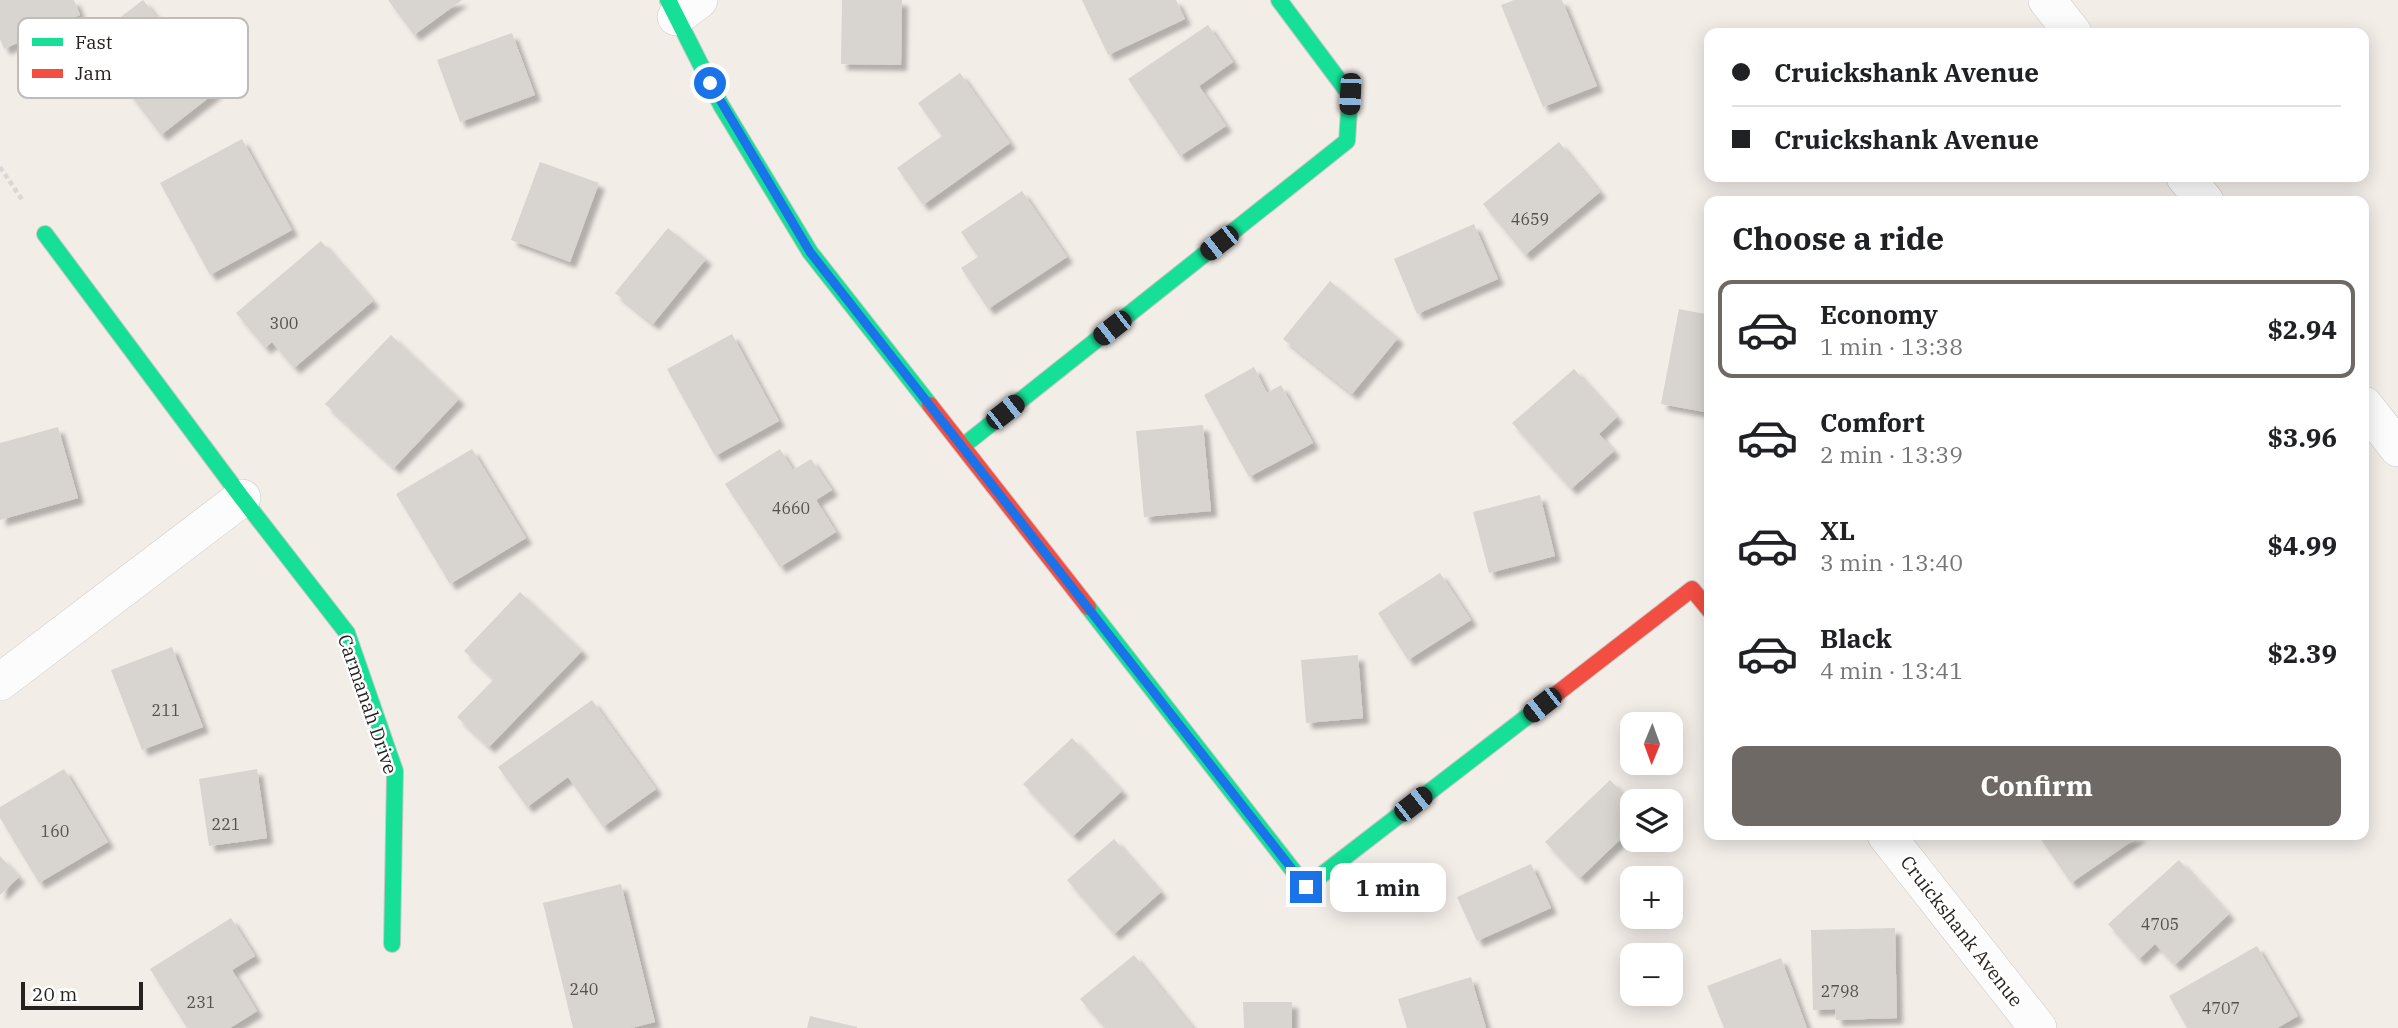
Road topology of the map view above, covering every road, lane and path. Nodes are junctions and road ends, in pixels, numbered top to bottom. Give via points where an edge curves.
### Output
1 (1279, 0) edge
2 (2047, 0) edge
3 (681, 6) edge
4 (2069, 28) edge
5 (2189, 182) edge
6 (2200, 196) edge
7 (45, 234) dead end
8 (2369, 411) edge
9 (963, 446) junction
10 (2398, 448) edge
11 (242, 498) junction
12 (1704, 604) edge
13 (0, 682) edge
14 (1890, 840) edge
15 (392, 944) dead end
16 (2038, 1028) edge

1 - 9 street via 1350,94 1347,141
2 - 4 street
3 - 9 street via 721,105 810,252
5 - 6 street
7 - 11 street, Carmanah Drive
8 - 10 street
9 - 12 street via 1306,887 1692,589
11 - 13 street
11 - 15 street, Carmanah Drive via 347,633 395,771
14 - 16 street, Cruickshank Avenue

